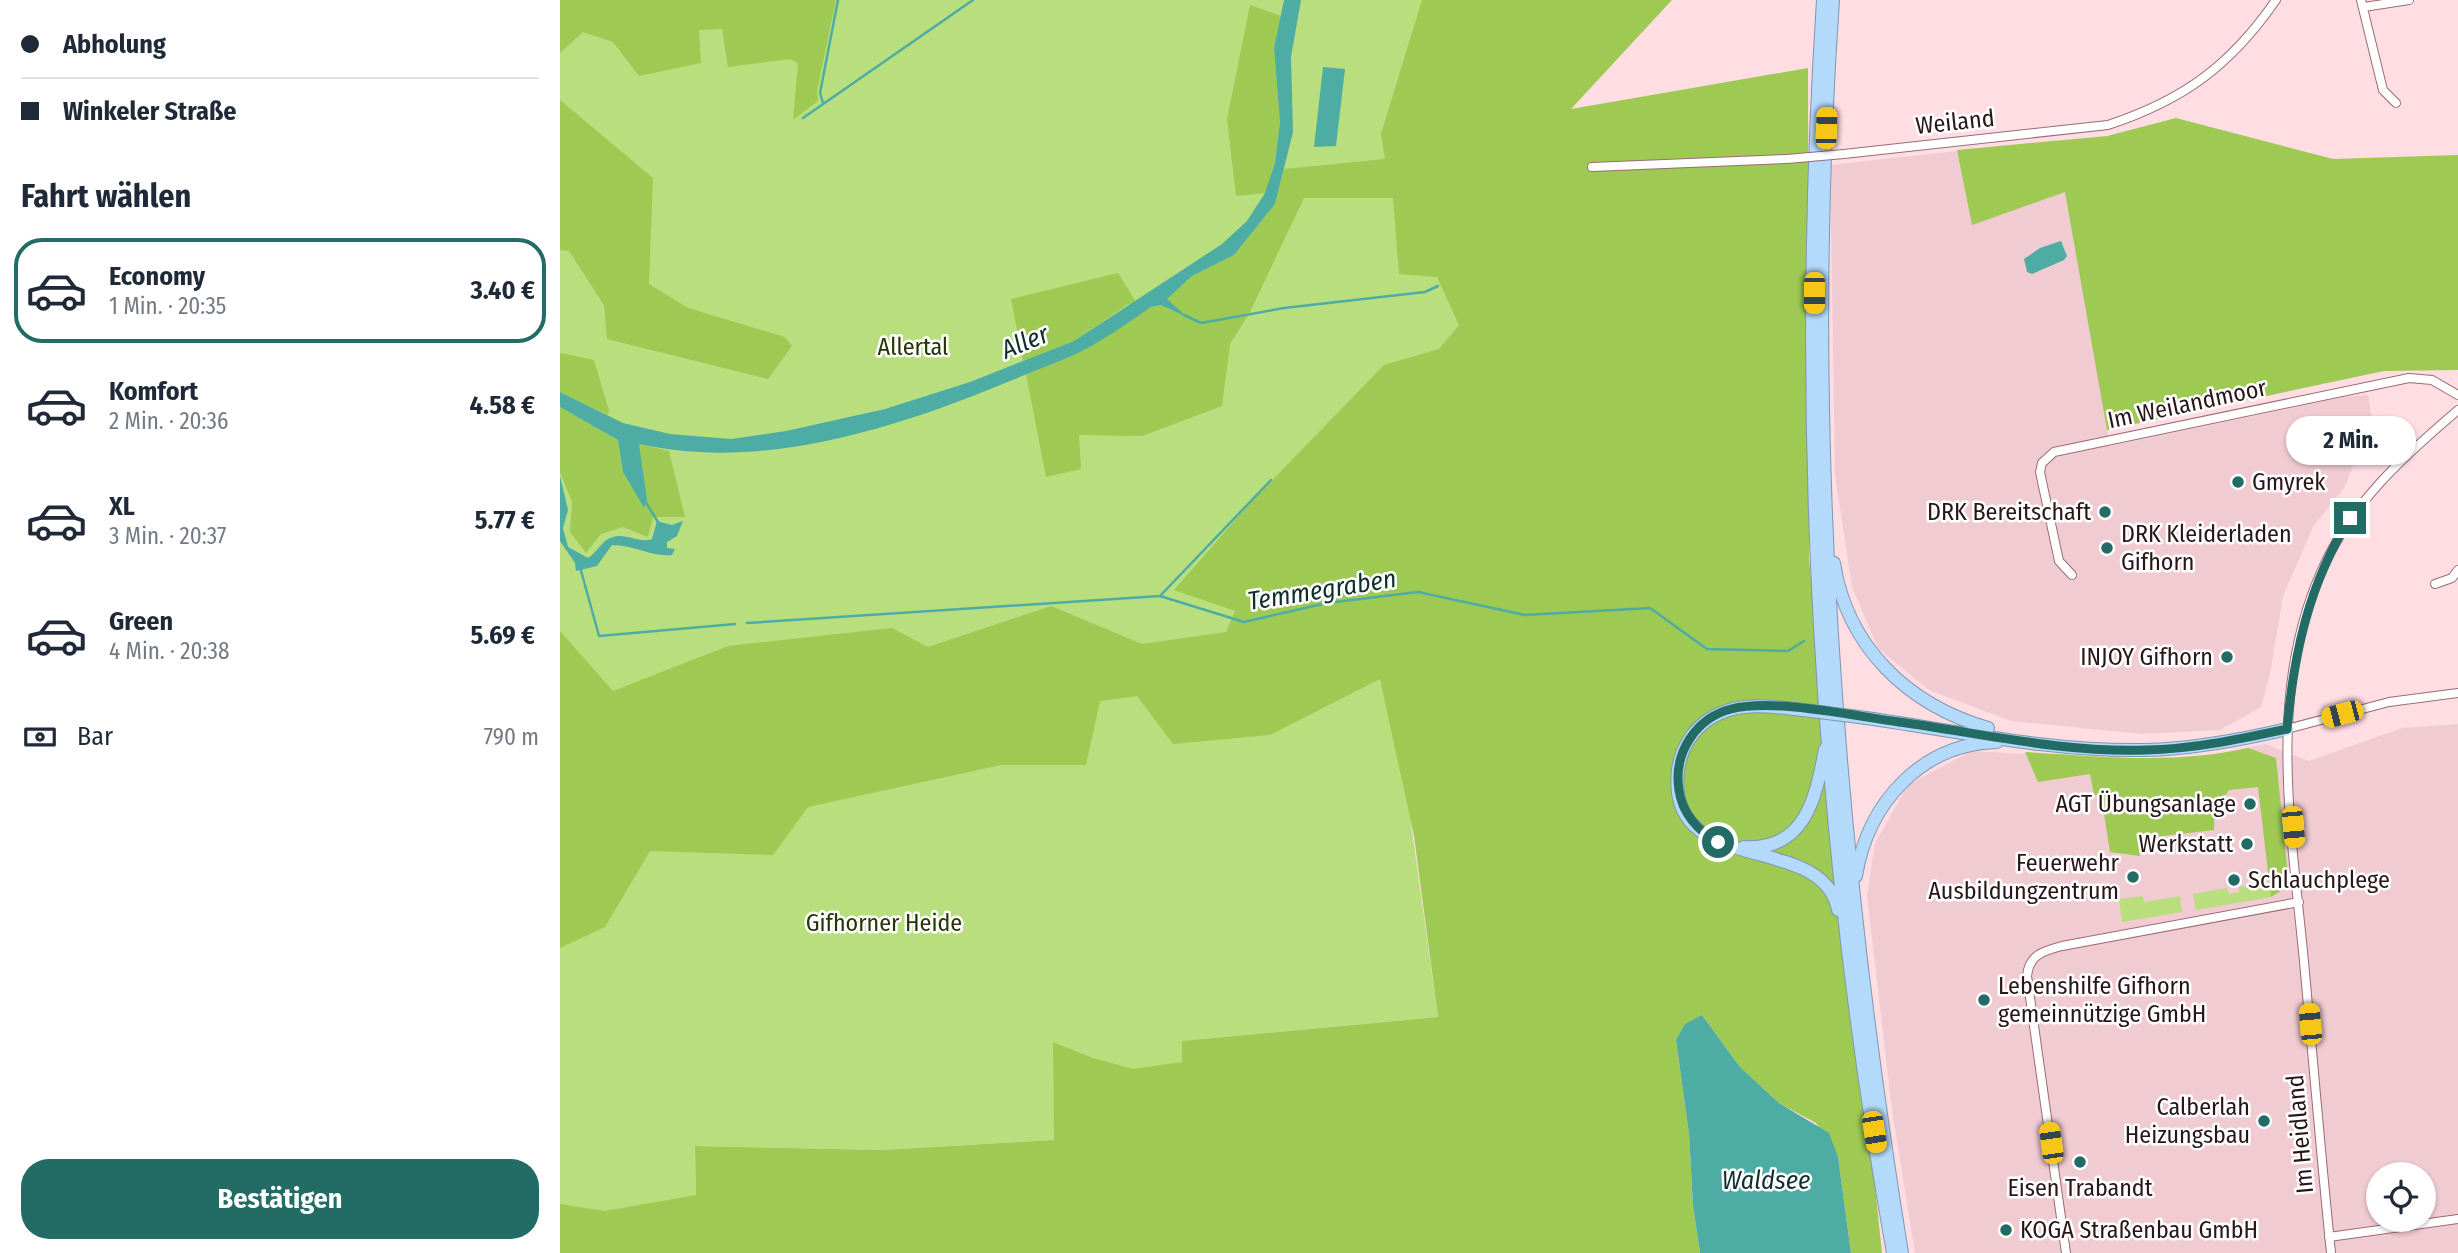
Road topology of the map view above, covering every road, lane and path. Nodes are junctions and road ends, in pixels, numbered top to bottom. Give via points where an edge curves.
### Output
1 (1824, 0) edge
2 (1833, 0) edge
3 (2276, 0) edge
4 (2409, 0) edge
5 (2362, 3) edge
6 (2396, 103) dead end
7 (1592, 167) dead end
8 (2458, 394) edge
9 (2458, 410) edge
10 (1826, 509) junction
11 (2458, 570) edge
12 (2071, 575) dead end
13 (2435, 584) dead end
14 (2458, 692) edge
15 (2287, 729) junction
16 (1828, 731) junction
17 (2032, 741) junction
18 (1727, 846) junction
19 (1853, 894) junction
20 (2299, 902) junction
21 (1846, 933) junction
22 (2458, 1219) edge
23 (2329, 1237) junction
24 (1893, 1253) edge
25 (1902, 1253) edge
26 (2066, 1253) edge
27 (2331, 1253) edge

1 - 16 highway via 1815,161 1814,372
2 - 10 highway via 1825,160
3 - 7 street, Weiland, bridge via 2250,37 2201,81 2150,111 2108,125 1787,159
4 - 5 street
5 - 6 street via 2383,90
8 - 12 street, Im Weilandmoor via 2432,380 2409,378 2054,452 2042,463 2040,472 2059,561
9 - 15 street, Im Heidland via 2381,478 2337,539 2300,635
10 - 17 highway via 1841,598 1852,624 1883,667 1945,714
10 - 19 highway via 1837,721
11 - 13 street via 2452,578
14 - 15 street via 2389,702
15 - 17 highway via 2191,747 2144,750
15 - 20 street, Im Heidland
16 - 18 highway via 1814,800 1798,827 1765,845
16 - 21 highway
17 - 18 highway, bridge via 1795,709 1758,706 1728,710 1703,723 1686,745 1678,770 1683,805 1703,833
17 - 19 highway via 1972,743 1917,768 1889,797 1869,829
18 - 21 highway via 1818,876 1833,892
19 - 25 highway
20 - 23 street, Im Heidland
20 - 26 street via 2062,946 2037,954 2028,964
21 - 24 highway
22 - 23 street
23 - 27 street, Im Heidland

